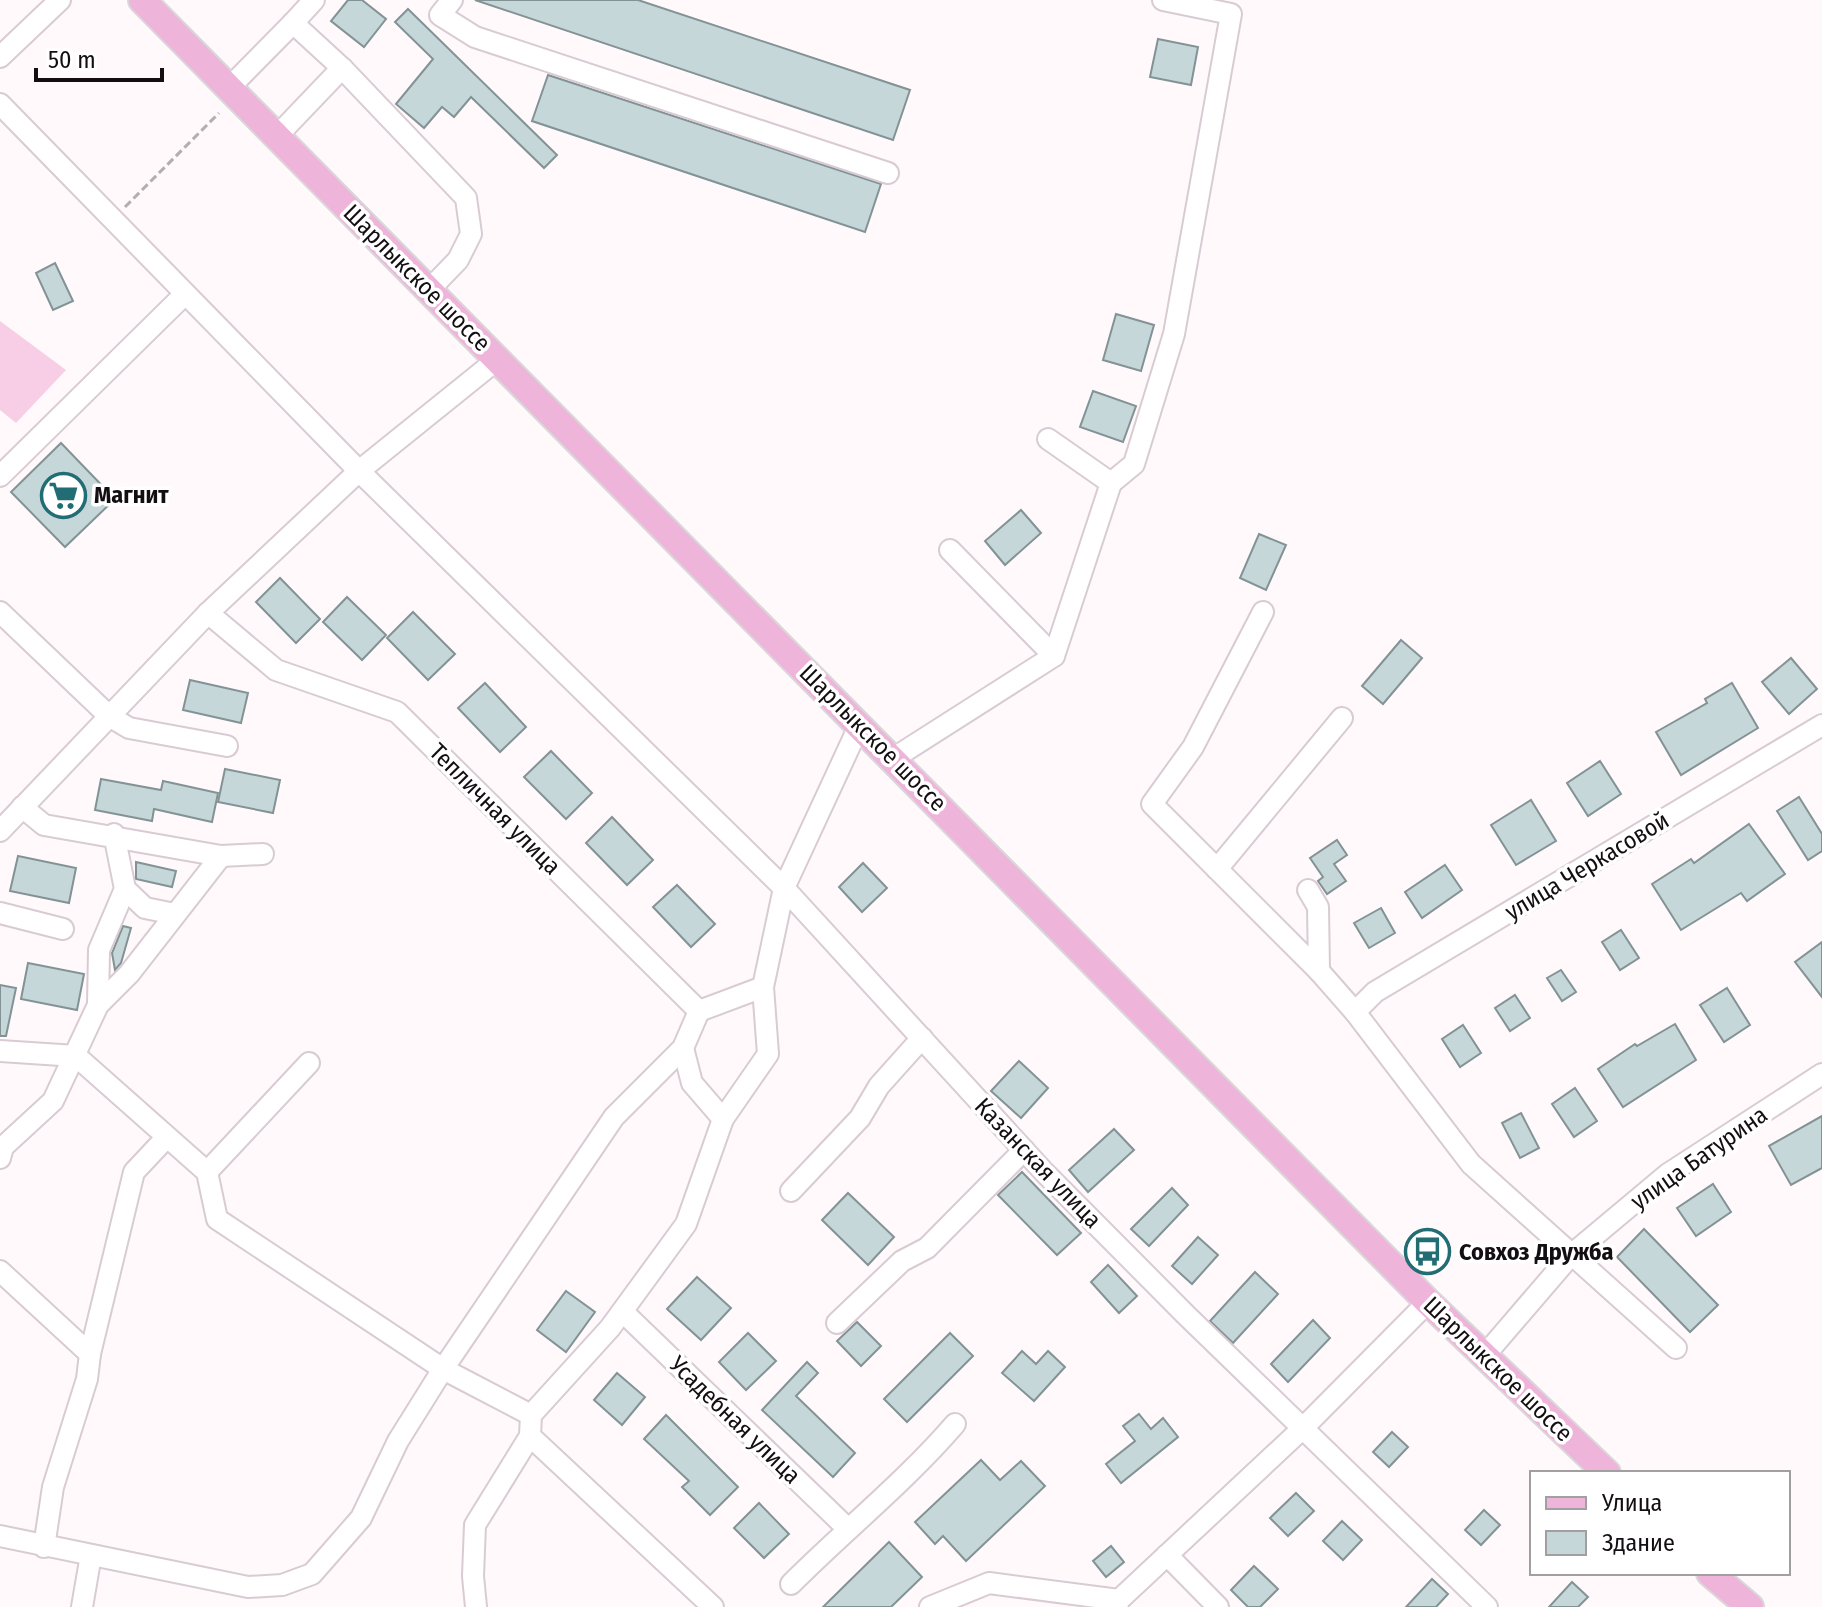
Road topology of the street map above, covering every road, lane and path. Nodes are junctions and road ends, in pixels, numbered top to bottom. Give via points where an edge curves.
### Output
1 (60, 0) edge
2 (142, 0) edge
3 (314, 0) edge
4 (452, 0) edge
5 (1163, 0) edge
6 (293, 23) junction
7 (0, 57) edge
8 (342, 68) junction
9 (229, 88) junction
10 (0, 104) edge
11 (219, 113) dead end
12 (277, 136) junction
13 (888, 173) dead end
14 (112, 220) junction
15 (429, 290) junction
16 (184, 295) junction
17 (498, 359) junction
18 (1048, 439) dead end
19 (359, 471) junction
20 (0, 476) edge
21 (1111, 483) junction
22 (950, 550) dead end
23 (0, 612) edge
24 (1263, 612) dead end
25 (208, 613) junction
26 (1054, 656) junction
27 (109, 716) junction
28 (1342, 718) dead end
29 (860, 724) junction
30 (1822, 725) edge
31 (227, 746) dead end
32 (894, 758) junction
33 (22, 807) junction
34 (0, 831) edge
35 (114, 834) junction
36 (263, 854) dead end
37 (221, 856) junction
38 (1217, 869) junction
39 (784, 888) junction
40 (125, 889) junction
41 (1308, 890) dead end
42 (0, 913) edge
43 (175, 914) junction
44 (63, 929) dead end
45 (1319, 971) junction
46 (763, 987) junction
47 (98, 1005) junction
48 (699, 1011) junction
49 (1355, 1012) junction
50 (922, 1038) junction
51 (683, 1048) junction
52 (0, 1051) edge
53 (76, 1056) junction
54 (309, 1063) dead end
55 (1822, 1074) edge
56 (723, 1119) junction
57 (165, 1139) junction
58 (1024, 1150) junction
59 (0, 1158) edge
60 (207, 1172) junction
61 (791, 1191) dead end
62 (1570, 1256) junction
63 (0, 1271) edge
64 (1428, 1302) junction
65 (623, 1312) junction
66 (837, 1323) dead end
67 (1676, 1348) dead end
68 (90, 1354) junction
69 (1485, 1355) junction
70 (443, 1369) junction
71 (955, 1424) dead end
72 (531, 1425) junction
73 (1303, 1428) junction
74 (1605, 1471) edge
75 (847, 1528) junction
76 (0, 1536) edge
77 (44, 1547) junction
78 (91, 1555) junction
79 (1167, 1555) junction
80 (1712, 1575) edge
81 (791, 1584) dead end
82 (1118, 1604) edge
83 (1482, 1605) edge
84 (82, 1607) edge
85 (476, 1607) edge
86 (713, 1607) edge
87 (930, 1607) edge
88 (1218, 1607) edge
89 (1750, 1607) edge

1 - 7 street
2 - 9 main road, Шарлыкское шоссе
3 - 6 street
4 - 13 street via 440,15 475,37
5 - 21 street via 1231,14 1174,334 1134,464
6 - 8 street
6 - 9 street
8 - 12 street
8 - 15 street via 466,198 471,234 458,260
9 - 12 main road, Шарлыкское шоссе
10 - 14 street, Казанская улица
11 - 14 path
12 - 15 main road, Шарлыкское шоссе
14 - 16 street, Казанская улица
15 - 17 main road, Шарлыкское шоссе
16 - 19 street, Казанская улица
16 - 20 street
17 - 19 street
17 - 29 main road, Шарлыкское шоссе
18 - 21 street
19 - 25 street
19 - 39 street, Казанская улица
21 - 26 street
22 - 26 street
23 - 27 street
24 - 38 street via 1193,747 1152,804
25 - 27 street
25 - 48 street, Тепличная улица via 276,670 397,712
26 - 32 street
27 - 31 street via 129,728
27 - 33 street
28 - 38 street
29 - 32 main road, Шарлыкское шоссе
29 - 39 street
30 - 49 street, улица Черкасовой via 1375,992
32 - 64 main road, Шарлыкское шоссе
33 - 34 street
33 - 35 street via 44,825
35 - 37 street
35 - 40 street
36 - 37 street
37 - 43 street
38 - 45 street
39 - 46 street
39 - 50 street, Казанская улица
40 - 43 street via 145,908
40 - 47 street via 99,950
41 - 45 street via 1318,907
42 - 44 street
43 - 47 street
45 - 49 street
46 - 48 street
46 - 56 street via 768,1054
47 - 53 street
48 - 51 street
49 - 62 street via 1471,1164
50 - 58 street, Казанская улица
50 - 61 street via 879,1086 860,1118
51 - 56 street via 692,1083
51 - 70 street via 614,1117
52 - 53 street
53 - 57 street
53 - 59 street via 53,1101 3,1147
54 - 60 street
55 - 62 street, улица Батурина via 1668,1174
56 - 65 street via 686,1224
57 - 60 street
57 - 68 street via 134,1172
58 - 66 street via 927,1248 902,1261
58 - 73 street, Казанская улица
60 - 70 street via 217,1219
62 - 67 street
62 - 69 street, улица Батурина
63 - 68 street
64 - 69 main road, Шарлыкское шоссе
64 - 73 street
65 - 72 street
65 - 75 street, Усадебная улица
68 - 77 street via 53,1487
69 - 74 main road, Шарлыкское шоссе
70 - 72 street
70 - 78 street via 398,1441 361,1518 312,1574 282,1585 248,1587
71 - 75 street via 925,1459
72 - 85 street via 475,1525
72 - 86 street
73 - 79 street
73 - 83 street, Казанская улица
75 - 81 street
76 - 77 street
77 - 78 street
78 - 84 street
79 - 82 street
79 - 88 street
80 - 89 main road
82 - 87 street via 989,1583

